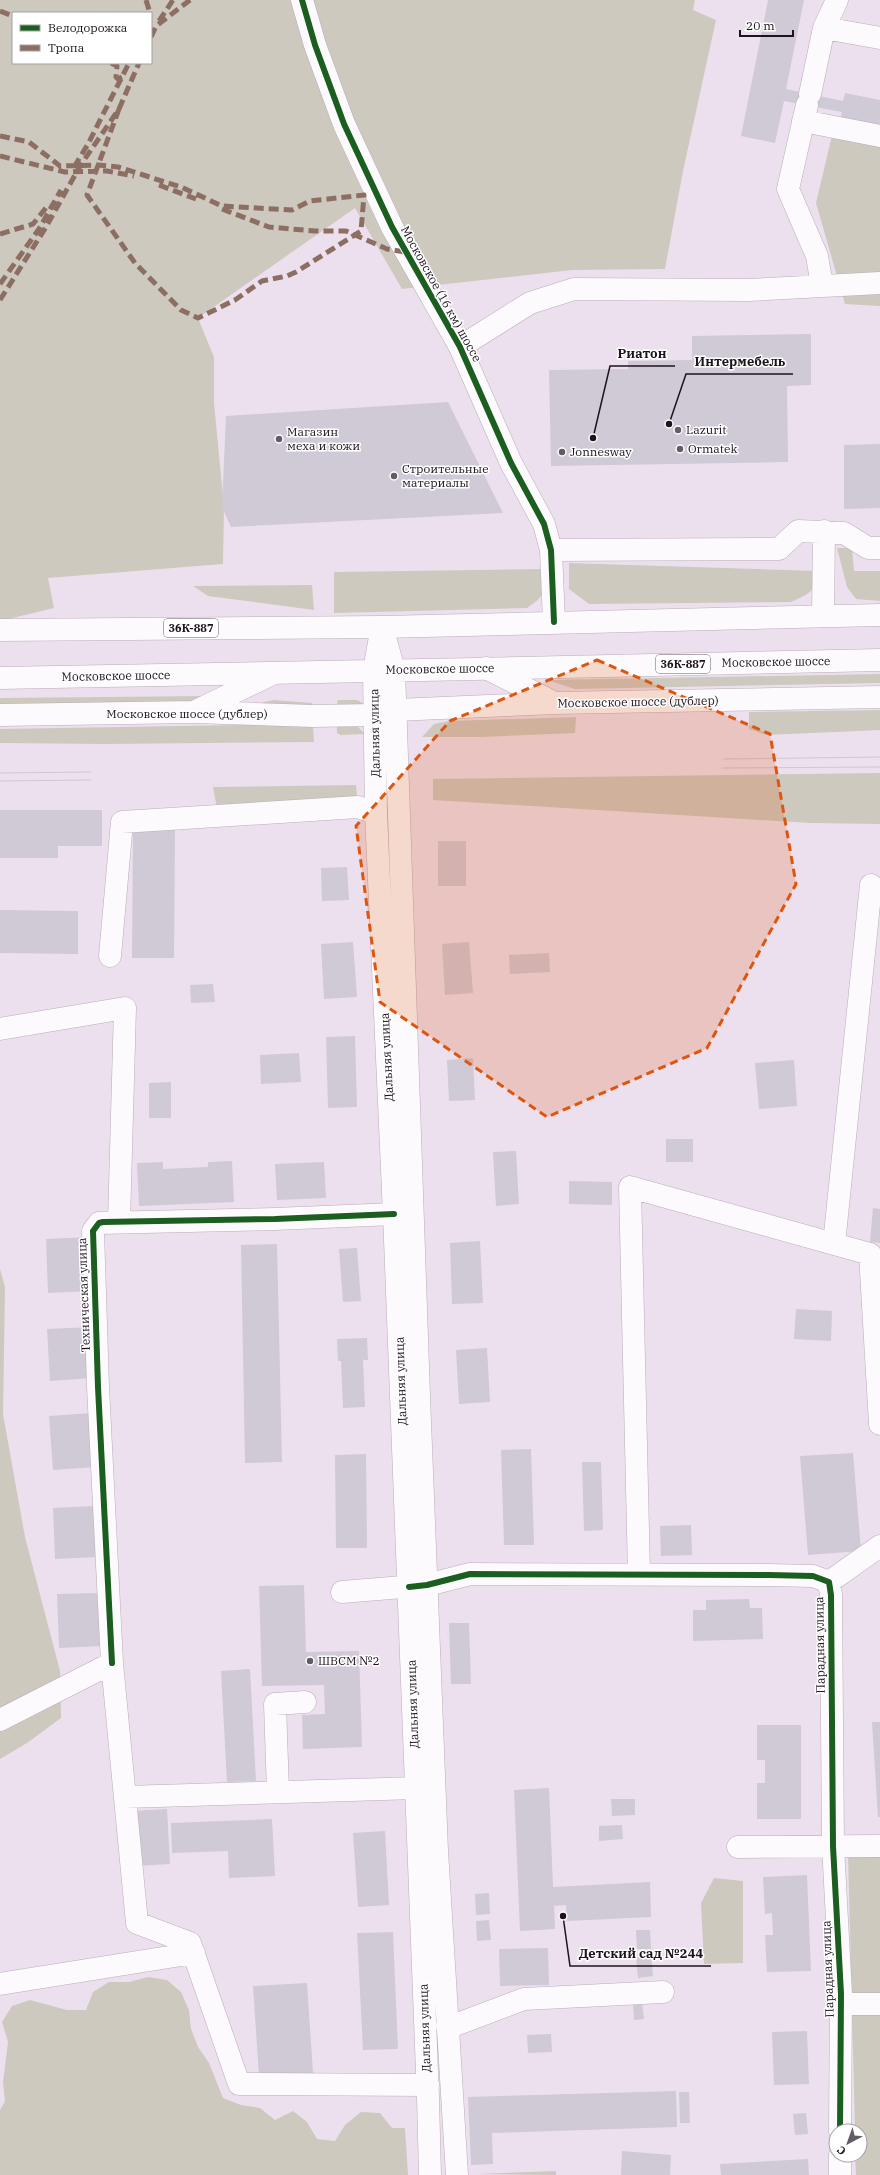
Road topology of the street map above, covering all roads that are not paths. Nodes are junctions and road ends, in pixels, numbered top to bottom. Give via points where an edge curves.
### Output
1 (302, 0) edge
2 (837, 0) edge
3 (824, 28) junction
4 (880, 38) edge
5 (807, 107) junction
6 (880, 136) edge
7 (880, 283) edge
8 (822, 286) junction
9 (460, 347) junction
10 (824, 531) junction
11 (880, 548) edge
12 (551, 550) junction
13 (880, 615) edge
14 (823, 616) junction
15 (554, 622) junction
16 (382, 627) junction
17 (0, 630) edge
18 (880, 660) edge
19 (486, 668) junction
20 (384, 670) junction
21 (272, 674) junction
22 (0, 678) edge
23 (880, 698) edge
24 (556, 703) junction
25 (396, 710) junction
26 (193, 712) junction
27 (0, 715) edge
28 (374, 715) junction
29 (376, 813) junction
30 (872, 885) dead end
31 (110, 956) dead end
32 (0, 1029) edge
33 (394, 1214) junction
34 (119, 1222) junction
35 (834, 1244) junction
36 (875, 1255) edge
37 (880, 1424) edge
38 (880, 1546) edge
39 (640, 1574) junction
40 (829, 1582) junction
41 (418, 1586) junction
42 (342, 1592) dead end
43 (112, 1663) junction
44 (306, 1702) dead end
45 (0, 1720) edge
46 (416, 1788) junction
47 (278, 1792) junction
48 (125, 1797) junction
49 (833, 1846) junction
50 (880, 1846) edge
51 (738, 1847) dead end
52 (194, 1953) junction
53 (0, 1984) edge
54 (664, 1992) dead end
55 (841, 2004) junction
56 (880, 2004) edge
57 (447, 2026) junction
58 (428, 2084) junction
59 (840, 2123) edge
60 (840, 2163) edge
61 (430, 2175) edge
62 (457, 2175) edge
63 (840, 2175) edge

1 - 9 main road, Московское (16 км) шоссе via 315,45 348,131 395,234
2 - 3 main road
3 - 4 main road
3 - 5 main road
5 - 6 main road
5 - 8 main road via 788,189 817,256
7 - 8 main road
8 - 9 main road via 749,290 574,290 530,303
9 - 12 main road, Московское (16 км) шоссе via 511,463 544,524
10 - 11 main road via 844,533 868,548
10 - 12 main road via 798,532 779,549
10 - 14 main road
12 - 15 main road, Московское (16 км) шоссе
13 - 14 main road, 36К-887
14 - 15 main road, 36К-887
15 - 16 main road, 36К-887
16 - 17 main road, 36К-887
16 - 20 main road, Дальняя улица
18 - 19 main road, Московское шоссе / 36К-887
19 - 20 main road, Московское шоссе / 36К-887
19 - 24 main road
20 - 21 main road, Московское шоссе / 36К-887
20 - 25 main road, Дальняя улица
20 - 28 main road, Дальняя улица
21 - 22 main road, Московское шоссе / 36К-887
21 - 26 main road
23 - 24 main road, Московское шоссе (дублер)
24 - 25 main road, Московское шоссе (дублер)
25 - 41 main road, Дальняя улица
26 - 27 main road, Московское шоссе (дублер)
26 - 28 main road, Московское шоссе (дублер) via 313,716
28 - 29 main road, Дальняя улица
29 - 31 main road via 358,807 122,822
29 - 33 main road, Дальняя улица
30 - 35 main road
32 - 34 main road via 125,1008
33 - 34 main road, Техническая улица
33 - 41 main road, Дальняя улица
34 - 43 main road, Техническая улица via 99,1223 93,1231
35 - 36 main road
35 - 39 main road via 630,1187
36 - 37 main road
38 - 40 main road
39 - 40 main road, Парадная улица via 813,1576
39 - 41 main road, Парадная улица via 470,1574
40 - 49 main road, Парадная улица
41 - 42 main road, Парадная улица
41 - 46 main road, Дальняя улица
41 - 57 main road, Дальняя улица
43 - 45 main road
43 - 48 main road
44 - 47 main road via 275,1704
46 - 47 main road
46 - 58 main road, Дальняя улица
47 - 48 main road
48 - 52 main road via 137,1923 190,1943
49 - 50 main road
49 - 51 main road
49 - 55 main road, Парадная улица
52 - 53 main road
52 - 58 main road via 239,2084
54 - 57 main road via 524,1999
55 - 56 main road
55 - 59 main road, Парадная улица
57 - 62 main road, Дальняя улица
58 - 61 main road, Дальняя улица
60 - 63 main road

